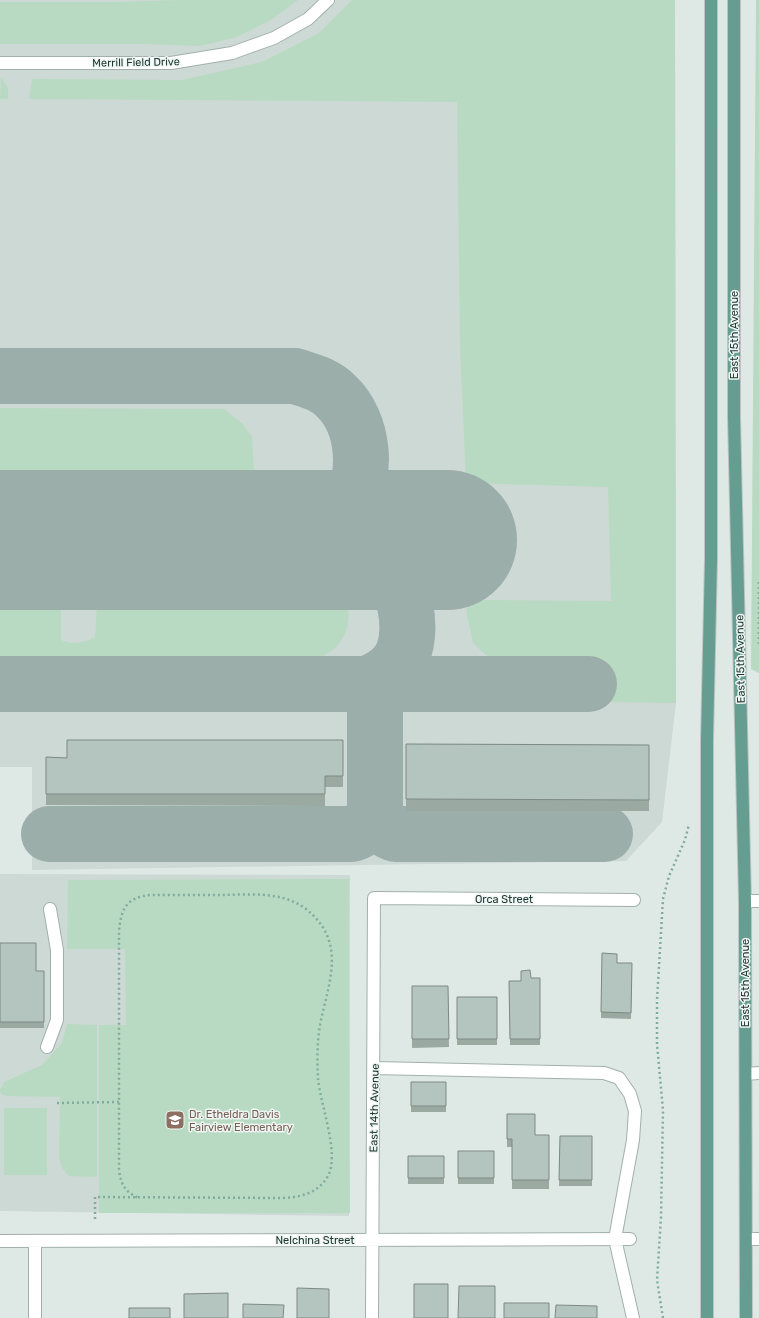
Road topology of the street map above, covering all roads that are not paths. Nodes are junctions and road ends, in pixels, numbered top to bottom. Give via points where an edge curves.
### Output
1 (328, 0) edge
2 (711, 0) edge
3 (734, 0) edge
4 (0, 63) edge
5 (374, 898) joint
6 (634, 900) dead end
7 (745, 901) junction
8 (759, 901) edge
9 (50, 909) dead end
10 (47, 1047) dead end
11 (374, 1068) junction
12 (759, 1073) edge
13 (746, 1074) junction
14 (746, 1239) junction
15 (371, 1240) junction
16 (615, 1240) junction
17 (630, 1240) dead end
18 (759, 1240) edge
19 (0, 1241) edge
20 (35, 1241) junction
21 (35, 1318) edge
22 (372, 1318) edge
23 (632, 1318) edge
24 (707, 1318) edge
25 (746, 1318) edge

1 - 4 street, Merrill Field Drive via 308,19 274,38 232,53 171,63
2 - 24 main road
3 - 7 main road, East 15th Avenue via 734,416
5 - 6 street, Orca Street
5 - 11 street, East 14th Avenue
7 - 8 street
7 - 13 main road, East 15th Avenue
9 - 10 street via 57,950 57,1020
11 - 15 street, East 14th Avenue
11 - 16 street via 604,1073 619,1078 630,1094 635,1111 633,1140
12 - 13 street
13 - 14 main road, East 15th Avenue
14 - 18 street
14 - 25 main road, East 15th Avenue
15 - 16 street, Nelchina Street
15 - 20 street, Nelchina Street
15 - 22 street, East 14th Avenue
16 - 17 street, Nelchina Street
16 - 23 street
19 - 20 street, Nelchina Street
20 - 21 street

